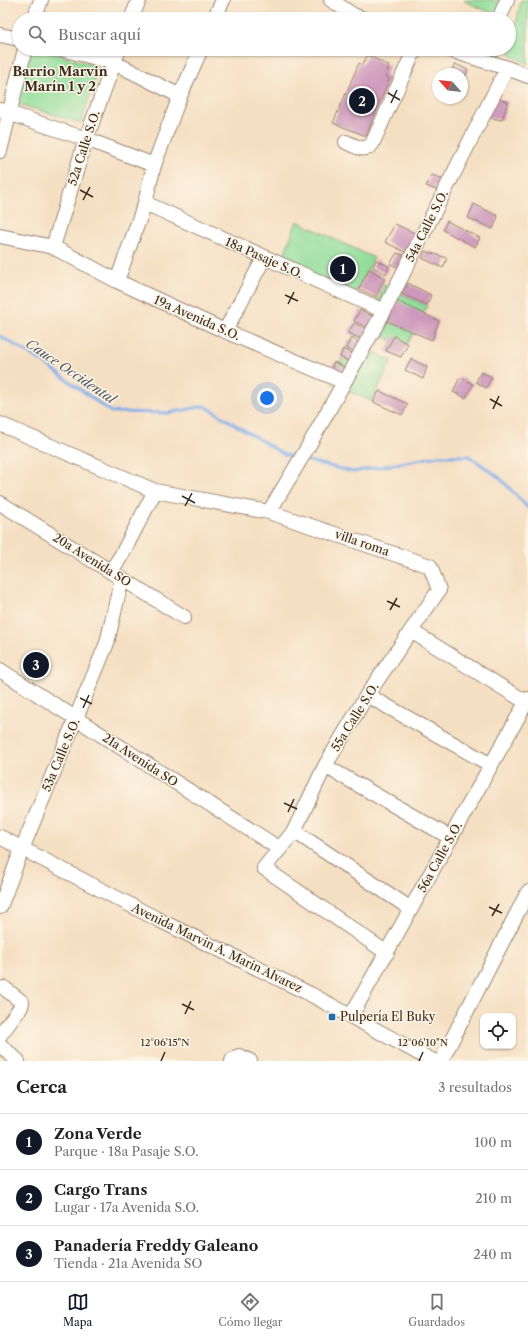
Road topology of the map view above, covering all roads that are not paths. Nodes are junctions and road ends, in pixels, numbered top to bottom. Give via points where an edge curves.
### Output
1 (41, 0) edge
2 (139, 0) edge
3 (223, 0) edge
4 (331, 0) edge
5 (506, 0) edge
6 (37, 12) edge
7 (134, 12) edge
8 (217, 12) edge
9 (349, 12) edge
10 (502, 12) edge
11 (0, 35) edge
12 (12, 38) edge
13 (23, 56) edge
14 (89, 56) edge
15 (116, 56) edge
16 (198, 56) edge
17 (412, 56) edge
18 (490, 56) edge
19 (113, 62) junction
20 (507, 68) junction
21 (528, 76) edge
22 (180, 96) junction
23 (4, 111) edge
24 (86, 139) junction
25 (346, 142) dead end
26 (0, 151) edge
27 (154, 165) junction
28 (145, 203) junction
29 (0, 236) edge
30 (53, 247) junction
31 (264, 258) junction
32 (117, 281) junction
33 (384, 311) junction
34 (225, 331) junction
35 (344, 382) junction
36 (0, 424) edge
37 (155, 491) junction
38 (0, 503) edge
39 (269, 512) junction
40 (117, 574) junction
41 (439, 590) joint
42 (184, 617) dead end
43 (411, 631) junction
44 (0, 670) edge
45 (368, 695) junction
46 (527, 700) edge
47 (76, 719) junction
48 (491, 765) junction
49 (325, 766) junction
50 (294, 831) junction
51 (0, 837) edge
52 (451, 838) junction
53 (22, 849) junction
54 (280, 849) junction
55 (528, 892) edge
56 (0, 907) edge
57 (411, 910) junction
58 (386, 953) junction
59 (4, 988) dead end
60 (351, 1016) junction
61 (0, 1035) edge
62 (0, 1045) edge
63 (233, 1060) edge
64 (18, 1061) edge
65 (250, 1061) edge
66 (433, 1061) edge
67 (441, 1061) edge

1 - 6 street
2 - 7 street
3 - 8 street
4 - 9 street
5 - 10 street
11 - 12 street
13 - 23 street
14 - 19 street
15 - 19 street, 52a Calle S.O.
16 - 22 street
17 - 25 street via 372,144 362,150
18 - 20 street
19 - 22 street
19 - 24 street, 52a Calle S.O.
20 - 21 street
20 - 33 street, 54a Calle S.O.
22 - 27 street
23 - 24 street
23 - 26 street
24 - 27 street
24 - 30 street, 52a Calle S.O.
27 - 28 street
28 - 31 street, 18a Pasaje S.O.
28 - 32 street
29 - 30 street, 19a Avenida S.O.
30 - 32 street, 19a Avenida S.O.
31 - 33 street, 18a Pasaje S.O.
31 - 34 street
32 - 34 street, 19a Avenida S.O.
33 - 35 street, 54a Calle S.O.
34 - 35 street, 19a Avenida S.O.
35 - 39 street
36 - 37 street, villa roma
37 - 39 street, villa roma
37 - 40 street via 121,556
38 - 40 street, 20a Avenida SO
39 - 41 street, villa roma via 430,566
40 - 42 street, 20a Avenida SO
40 - 47 street, 53a Calle S.O. via 107,643
41 - 43 street, 55a Calle S.O.
43 - 45 street, 55a Calle S.O.
43 - 46 street
44 - 47 street, 21a Avenida SO
45 - 48 street
45 - 49 street, 55a Calle S.O.
46 - 48 street, 56a Calle S.O.
47 - 53 street, 53a Calle S.O.
47 - 54 street, 21a Avenida SO
48 - 52 street, 56a Calle S.O.
49 - 50 street, 55a Calle S.O.
49 - 52 street
50 - 54 street, 55a Calle S.O.
50 - 57 street
51 - 53 street, Avenida Marvin A. Marin Alvarez
52 - 57 street, 56a Calle S.O.
53 - 56 street, 53a Calle S.O.
53 - 60 street, Avenida Marvin A. Marin Alvarez
54 - 58 street, 55a Calle S.O. via 264,868
55 - 67 street
57 - 58 street, 56a Calle S.O.
58 - 60 street, 56a Calle S.O.
59 - 61 street via 22,1002
60 - 66 street, Avenida Marvin A. Marin Alvarez
62 - 64 street
63 - 65 street via 239,1056

